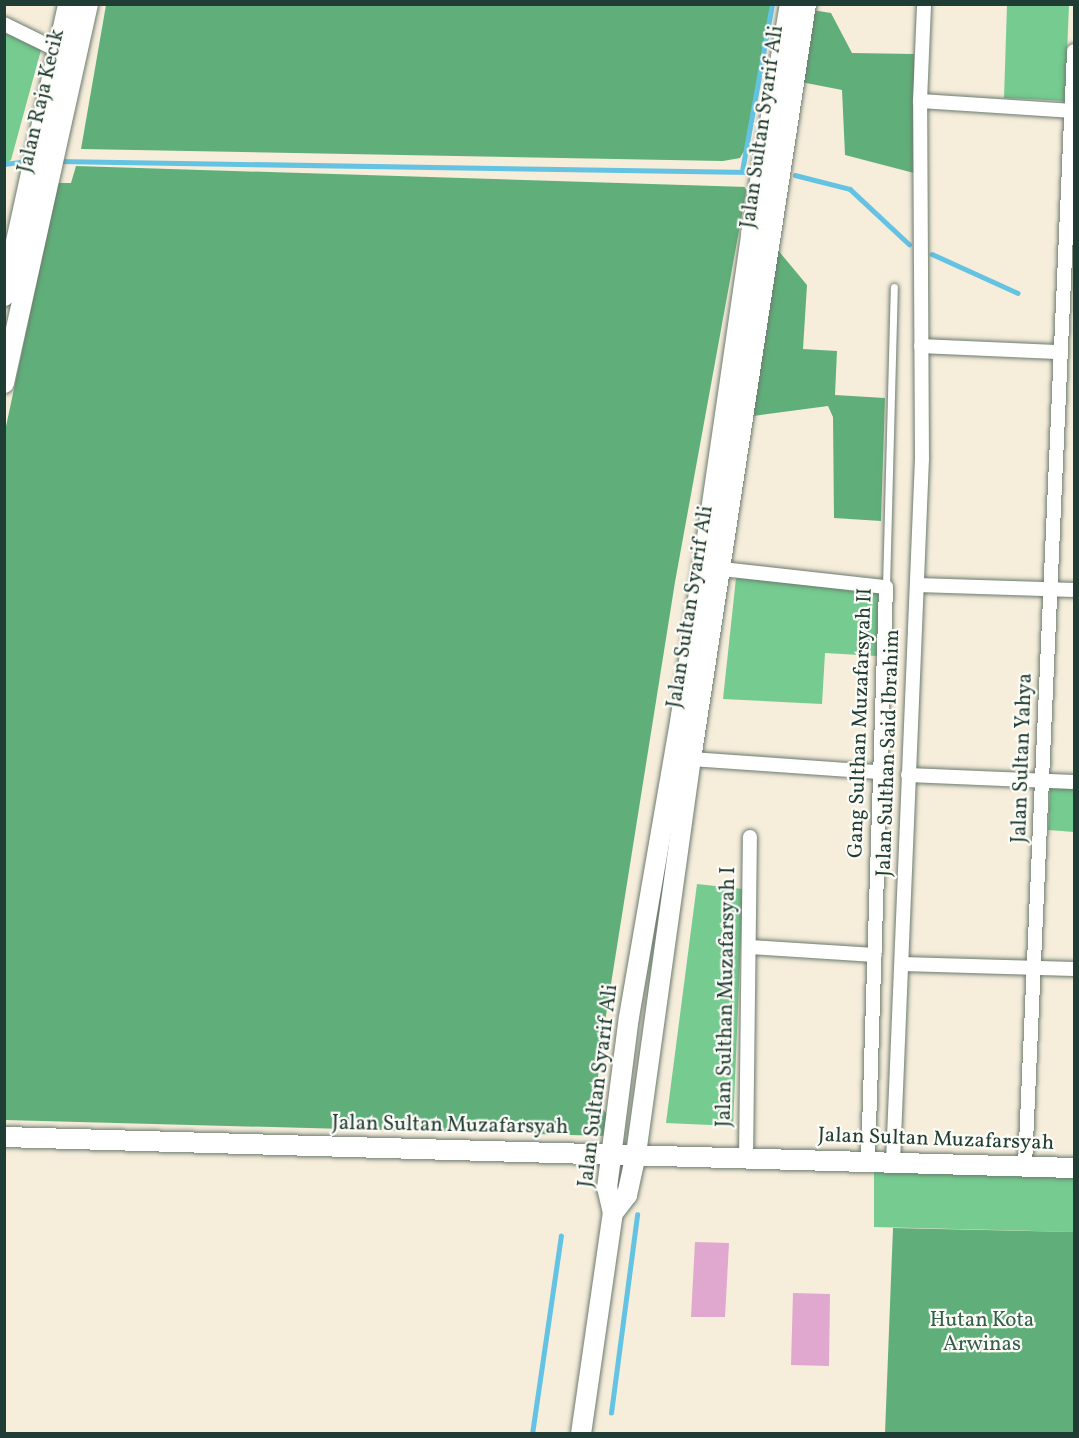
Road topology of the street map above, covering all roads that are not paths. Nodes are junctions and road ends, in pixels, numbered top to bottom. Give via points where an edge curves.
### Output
1 (68, 4) edge
2 (88, 4) edge
3 (790, 4) edge
4 (806, 4) edge
5 (924, 4) edge
6 (4, 24) edge
7 (57, 50) junction
8 (1074, 51) edge
9 (920, 101) junction
10 (1073, 111) edge
11 (53, 120) junction
12 (36, 197) junction
13 (753, 218) junction
14 (774, 221) junction
15 (894, 287) dead end
16 (4, 296) edge
17 (921, 346) junction
18 (1061, 352) junction
19 (4, 383) edge
20 (722, 569) junction
21 (917, 585) junction
22 (886, 587) junction
23 (1051, 589) junction
24 (1074, 590) edge
25 (691, 759) junction
26 (879, 772) junction
27 (908, 775) junction
28 (1045, 781) junction
29 (1074, 782) edge
30 (750, 837) dead end
31 (750, 947) junction
32 (875, 955) junction
33 (902, 964) junction
34 (1033, 966) junction
35 (1074, 969) edge
36 (4, 1137) edge
37 (614, 1152) junction
38 (636, 1154) junction
39 (746, 1158) junction
40 (868, 1161) junction
41 (893, 1162) junction
42 (1025, 1167) junction
43 (1074, 1168) edge
44 (613, 1213) junction
45 (581, 1434) edge

1 - 7 street, Jalan Raja Kecik
2 - 11 street, Jalan Raja Kecik
3 - 13 street, Jalan Sultan Syarif Ali
4 - 14 street, Jalan Sultan Syarif Ali
5 - 9 street, Jalan Sulthan Said Ibrahim
6 - 7 street
7 - 11 street, Jalan Raja Kecik
8 - 10 street, Jalan Sultan Yahya
9 - 10 street
9 - 17 street, Jalan Sulthan Said Ibrahim
10 - 18 street, Jalan Sultan Yahya
11 - 12 street, Jalan Raja Kecik
12 - 16 street, Jalan Raja Kecik
12 - 19 street, Jalan Raja Kecik
13 - 14 street
13 - 37 street, Jalan Sultan Syarif Ali via 681,716 629,1017
14 - 20 street, Jalan Sultan Syarif Ali
15 - 22 lane, Gang Sulthan Muzafarsyah II
17 - 18 street
17 - 21 street, Jalan Sulthan Said Ibrahim
18 - 23 street, Jalan Sultan Yahya
20 - 22 street
20 - 25 street, Jalan Sultan Syarif Ali
21 - 23 street
21 - 27 street, Jalan Sulthan Said Ibrahim
22 - 26 street, Gang Sulthan Muzafarsyah II
23 - 24 street
23 - 28 street, Jalan Sultan Yahya
25 - 26 street
25 - 38 street, Jalan Sultan Syarif Ali
26 - 32 street, Gang Sulthan Muzafarsyah II
27 - 28 street
27 - 33 street, Jalan Sulthan Said Ibrahim
28 - 29 street
28 - 34 street, Jalan Sultan Yahya
30 - 31 street, Jalan Sulthan Muzafarsyah I
31 - 32 street
31 - 39 street, Jalan Sulthan Muzafarsyah I
32 - 40 street, Gang Sulthan Muzafarsyah II
33 - 34 street
33 - 41 street, Jalan Sulthan Said Ibrahim
34 - 35 street
34 - 42 street, Jalan Sultan Yahya
36 - 37 street, Jalan Sultan Muzafarsyah
37 - 38 street, Jalan Sultan Muzafarsyah
37 - 44 street, Jalan Sultan Syarif Ali via 607,1188
38 - 39 street, Jalan Sultan Muzafarsyah
38 - 44 street, Jalan Sultan Syarif Ali via 627,1195
39 - 40 street, Jalan Sultan Muzafarsyah
40 - 41 street, Jalan Sultan Muzafarsyah
41 - 42 street, Jalan Sultan Muzafarsyah
42 - 43 street, Jalan Sultan Muzafarsyah
44 - 45 street, Jalan Sultan Syarif Ali

